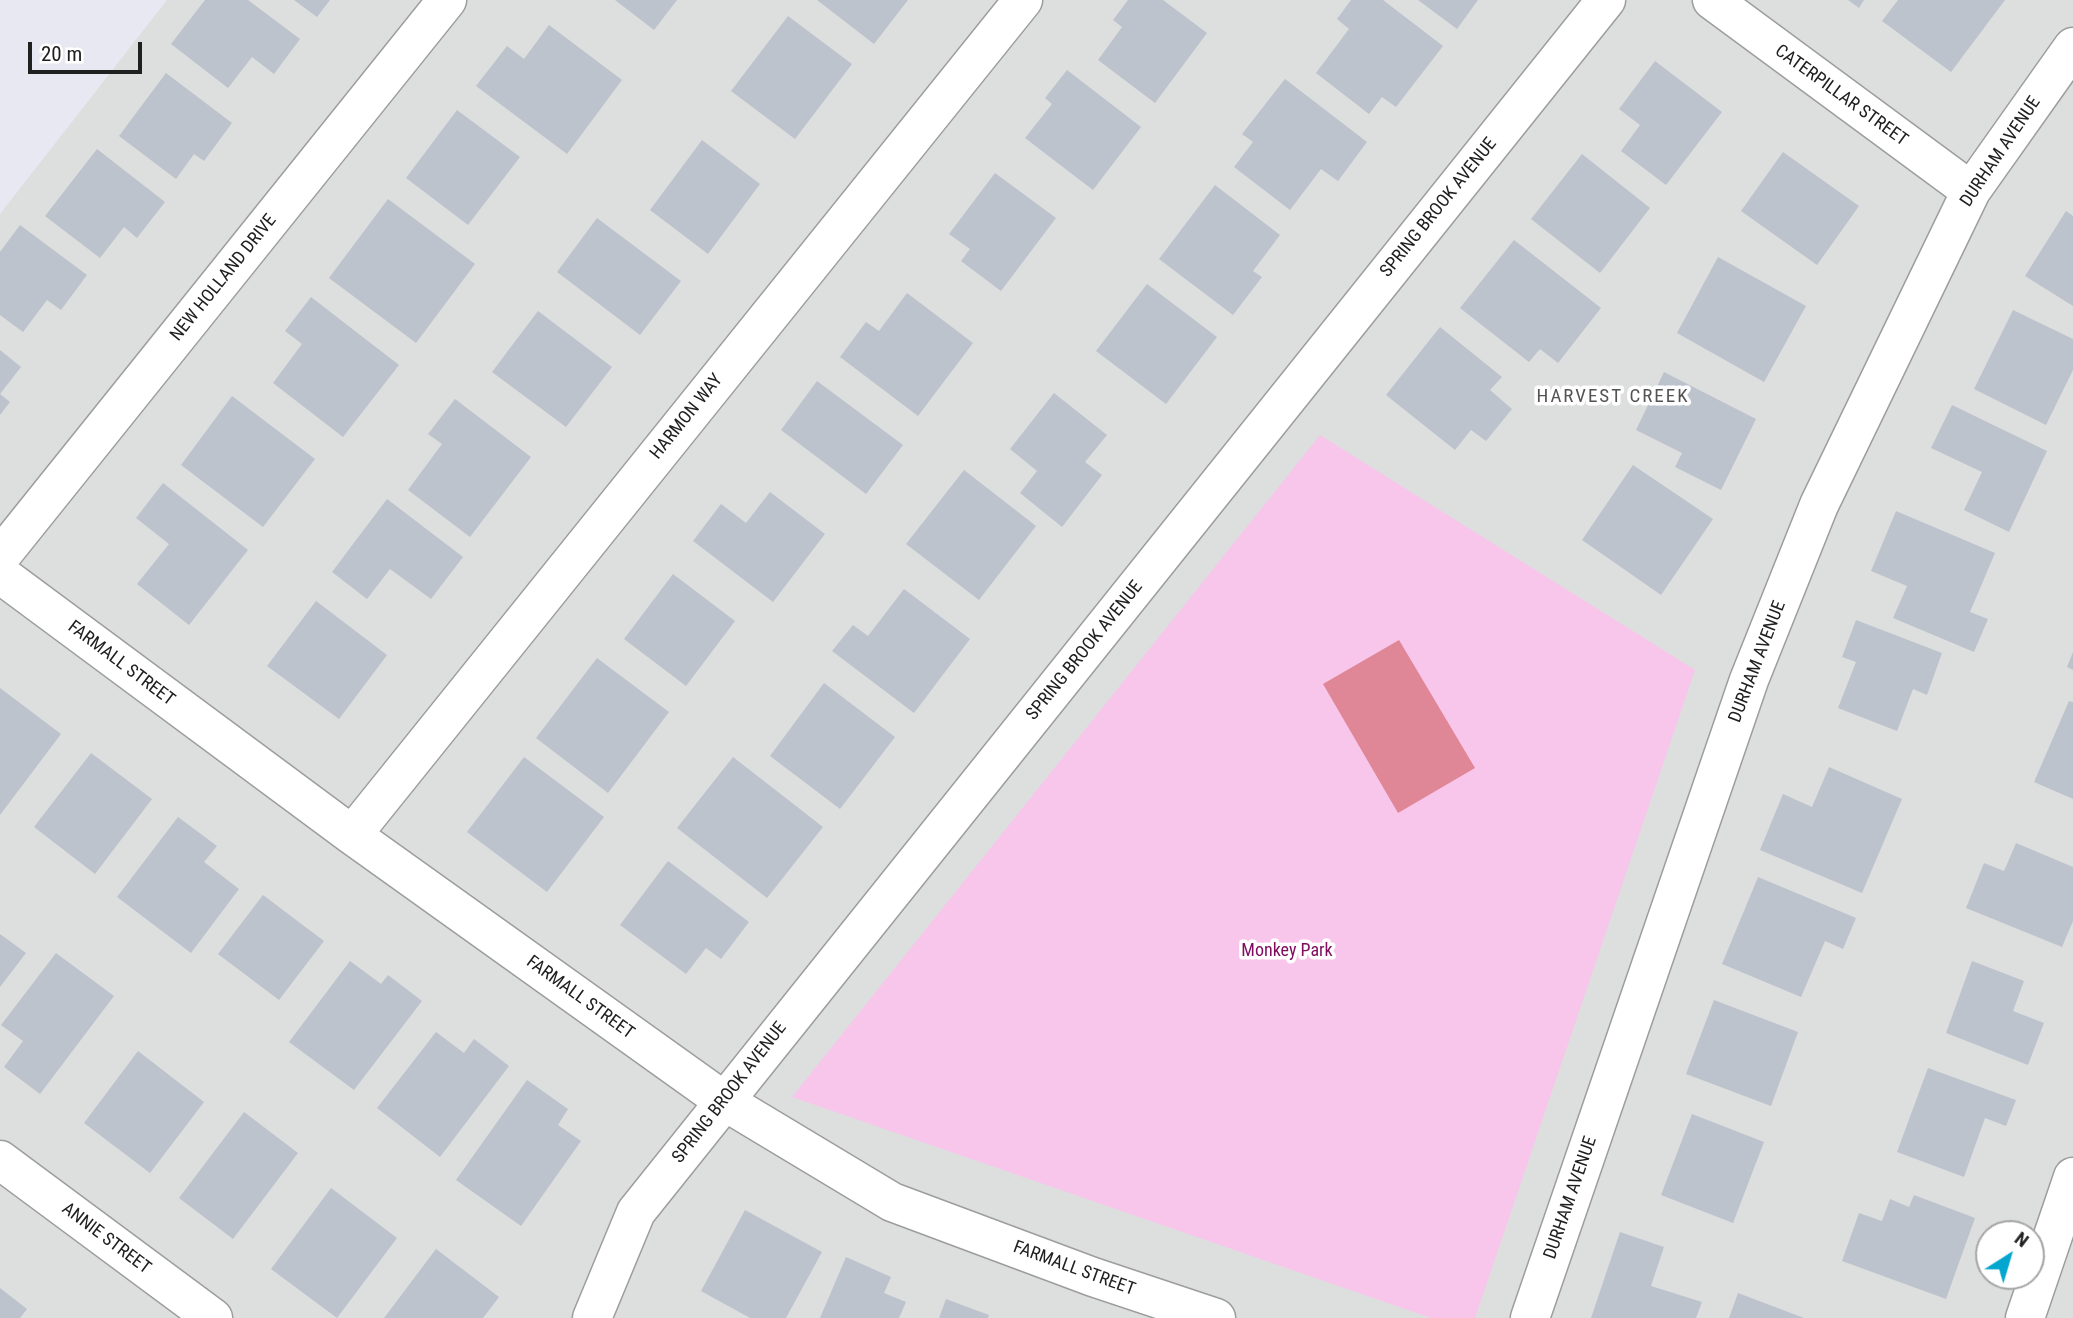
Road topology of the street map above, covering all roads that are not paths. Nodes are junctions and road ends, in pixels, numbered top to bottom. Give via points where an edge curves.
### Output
1 (447, 0) edge
2 (1023, 0) edge
3 (1605, 0) edge
4 (1712, 0) edge
5 (2073, 47) edge
6 (1971, 191) junction
7 (0, 557) edge
8 (0, 574) edge
9 (352, 835) junction
10 (723, 1101) junction
11 (0, 1160) edge
12 (2073, 1177) edge
13 (213, 1318) edge
14 (592, 1318) edge
15 (1216, 1318) edge
16 (1530, 1318) edge
17 (2025, 1318) edge

1 - 7 street, NEW HOLLAND DRIVE
2 - 9 street, HARMON WAY
3 - 10 street, SPRING BROOK AVENUE
4 - 6 street, CATERPILLAR STREET
5 - 6 street, DURHAM AVENUE
6 - 16 street, DURHAM AVENUE via 1819,505 1749,680
8 - 9 street, FARMALL STREET
9 - 10 street, FARMALL STREET
10 - 14 street, SPRING BROOK AVENUE via 636,1212
10 - 15 street, FARMALL STREET via 892,1202
11 - 13 street, ANNIE STREET
12 - 17 street

